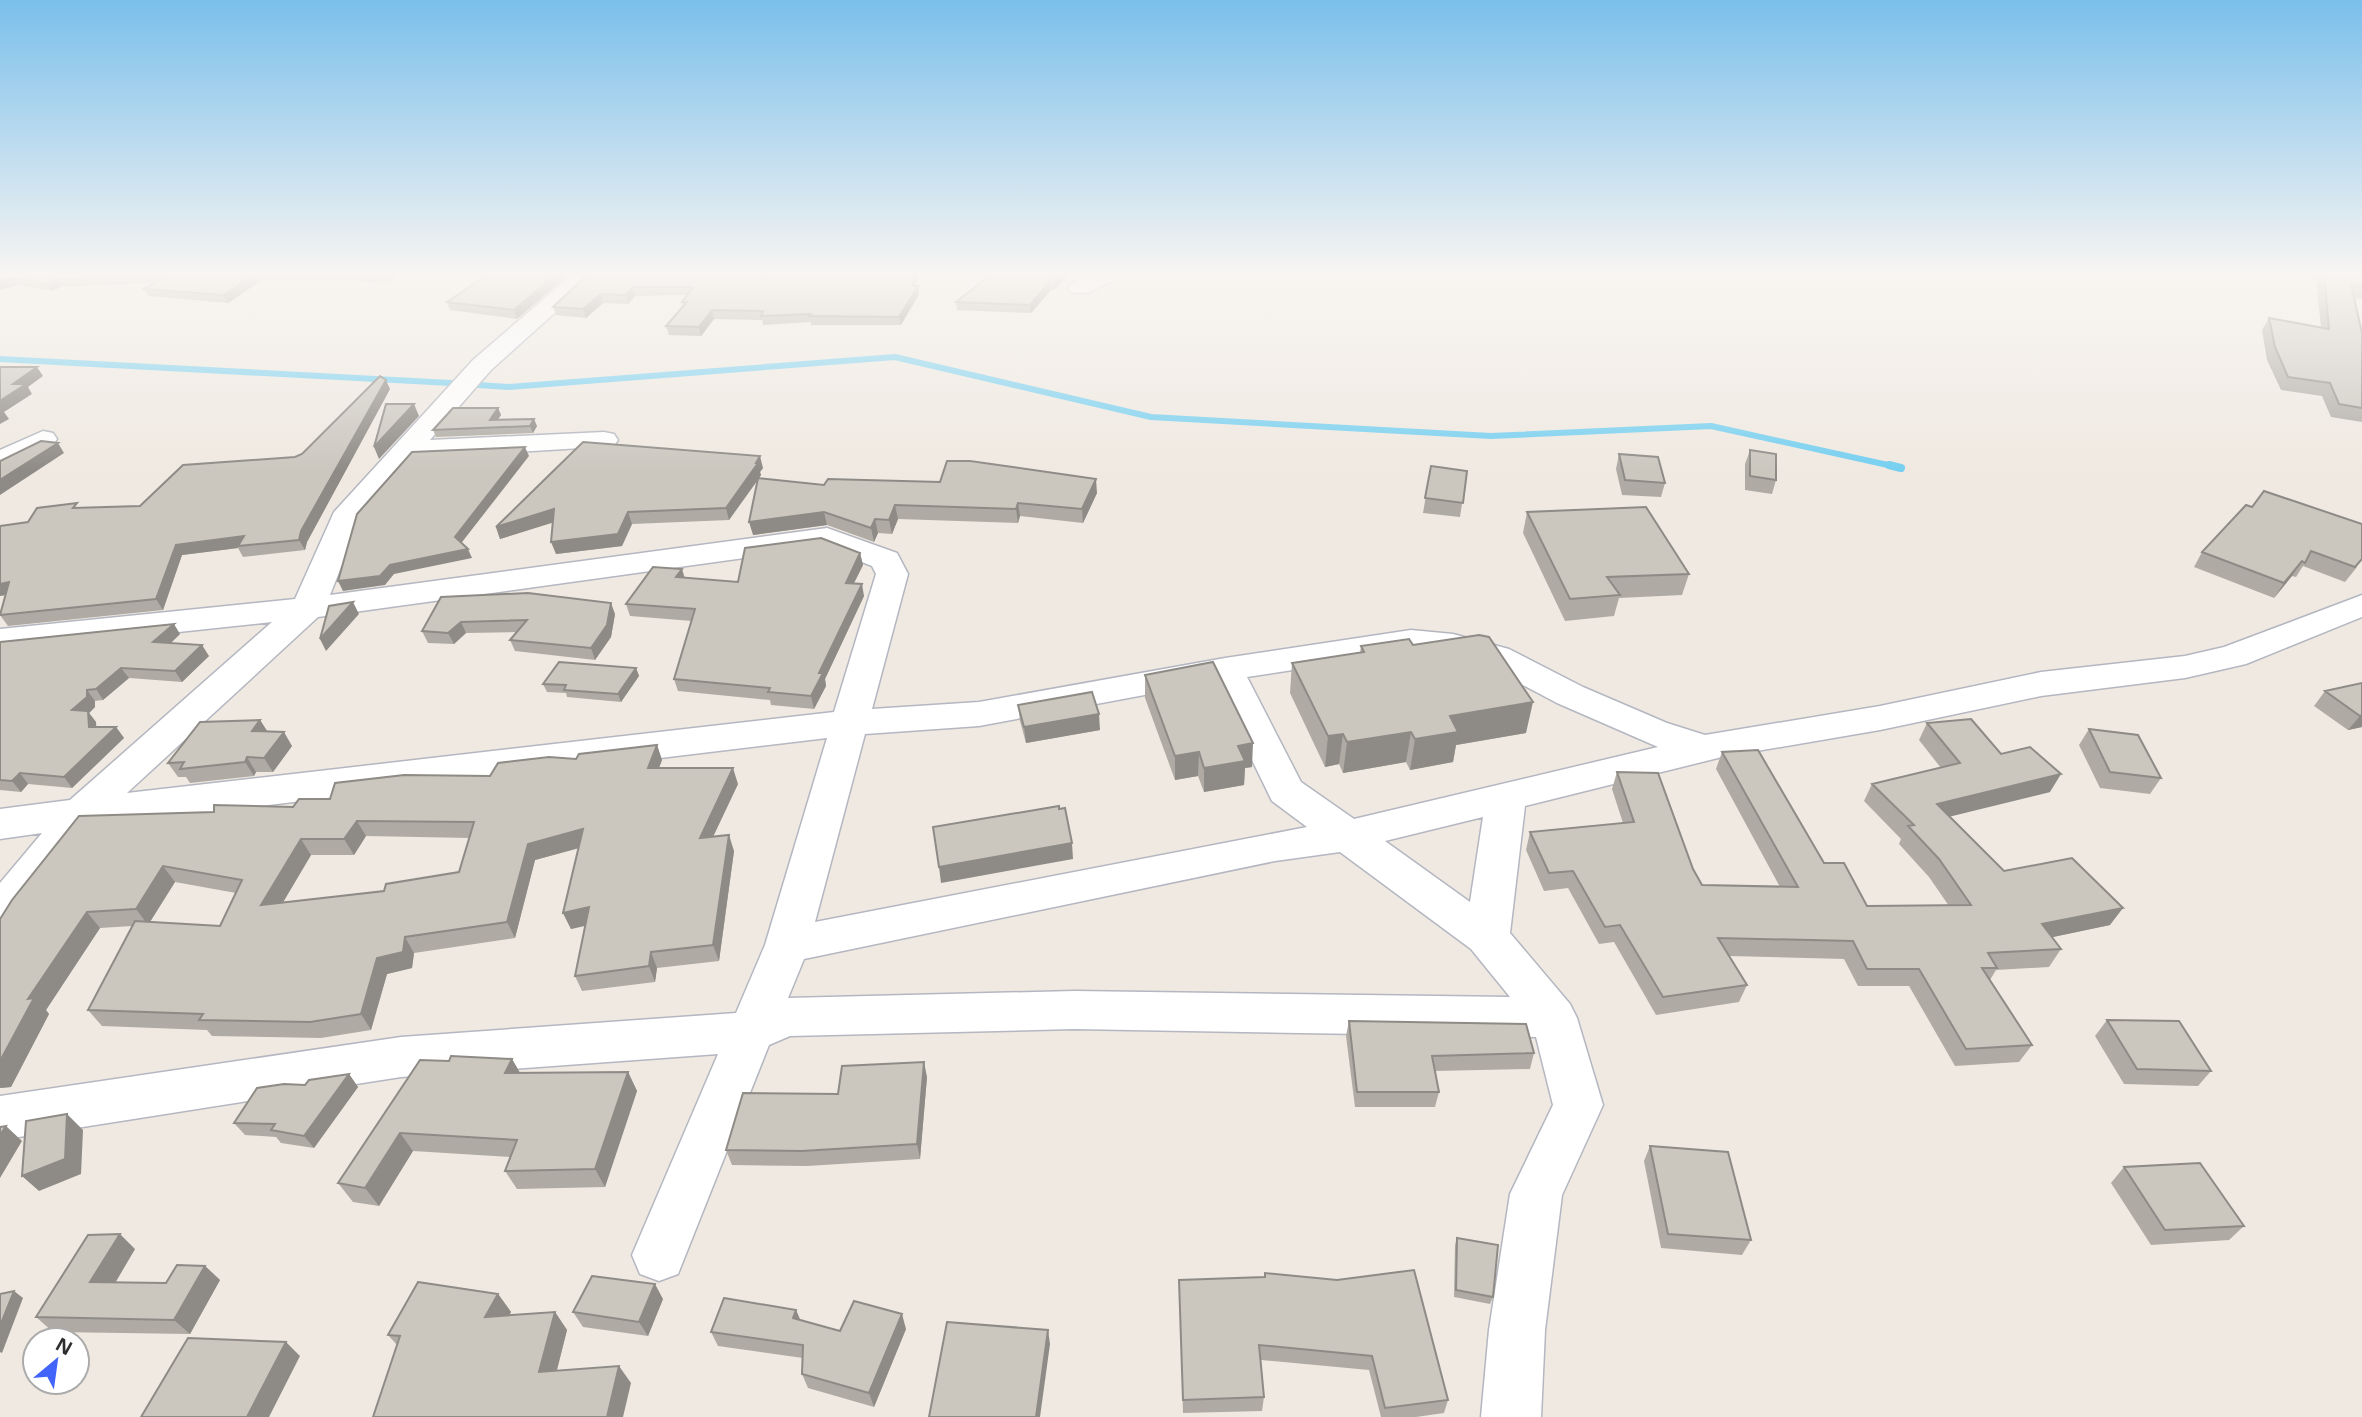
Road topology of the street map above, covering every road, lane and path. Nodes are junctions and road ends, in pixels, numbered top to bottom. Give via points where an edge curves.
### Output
1 (512, 339) edge
2 (604, 440) dead end
3 (0, 442) edge
4 (407, 450) junction
5 (0, 462) edge
6 (2362, 605) edge
7 (308, 608) junction
8 (0, 640) edge
9 (1225, 669) junction
10 (850, 723) junction
11 (1705, 749) junction
12 (1506, 796) junction
13 (81, 813) junction
14 (0, 824) edge
15 (1346, 836) junction
16 (0, 913) edge
17 (1487, 937) junction
18 (787, 945) junction
19 (1554, 1018) junction
20 (751, 1032) junction
21 (0, 1118) edge
22 (659, 1255) dead end
23 (1511, 1417) edge

1 - 4 street via 482,365
2 - 4 street
3 - 5 street via 43,439
4 - 7 street via 345,519
6 - 11 street via 2234,656 2185,667 2041,684
7 - 8 street
7 - 10 street via 827,537 886,560 892,573
7 - 13 street
9 - 10 street via 979,713
9 - 11 street via 1411,641 1453,645 1497,657 1570,695
9 - 15 street via 1286,791
10 - 13 street
10 - 18 street
11 - 12 street
12 - 15 street
12 - 17 street
13 - 14 street
13 - 16 street
15 - 17 street
15 - 18 street via 1261,849
17 - 19 street
18 - 20 street
19 - 20 street via 1256,1010 997,1011 786,1017
19 - 23 street via 1578,1105 1536,1194 1517,1330
20 - 21 street via 401,1056
20 - 22 street

